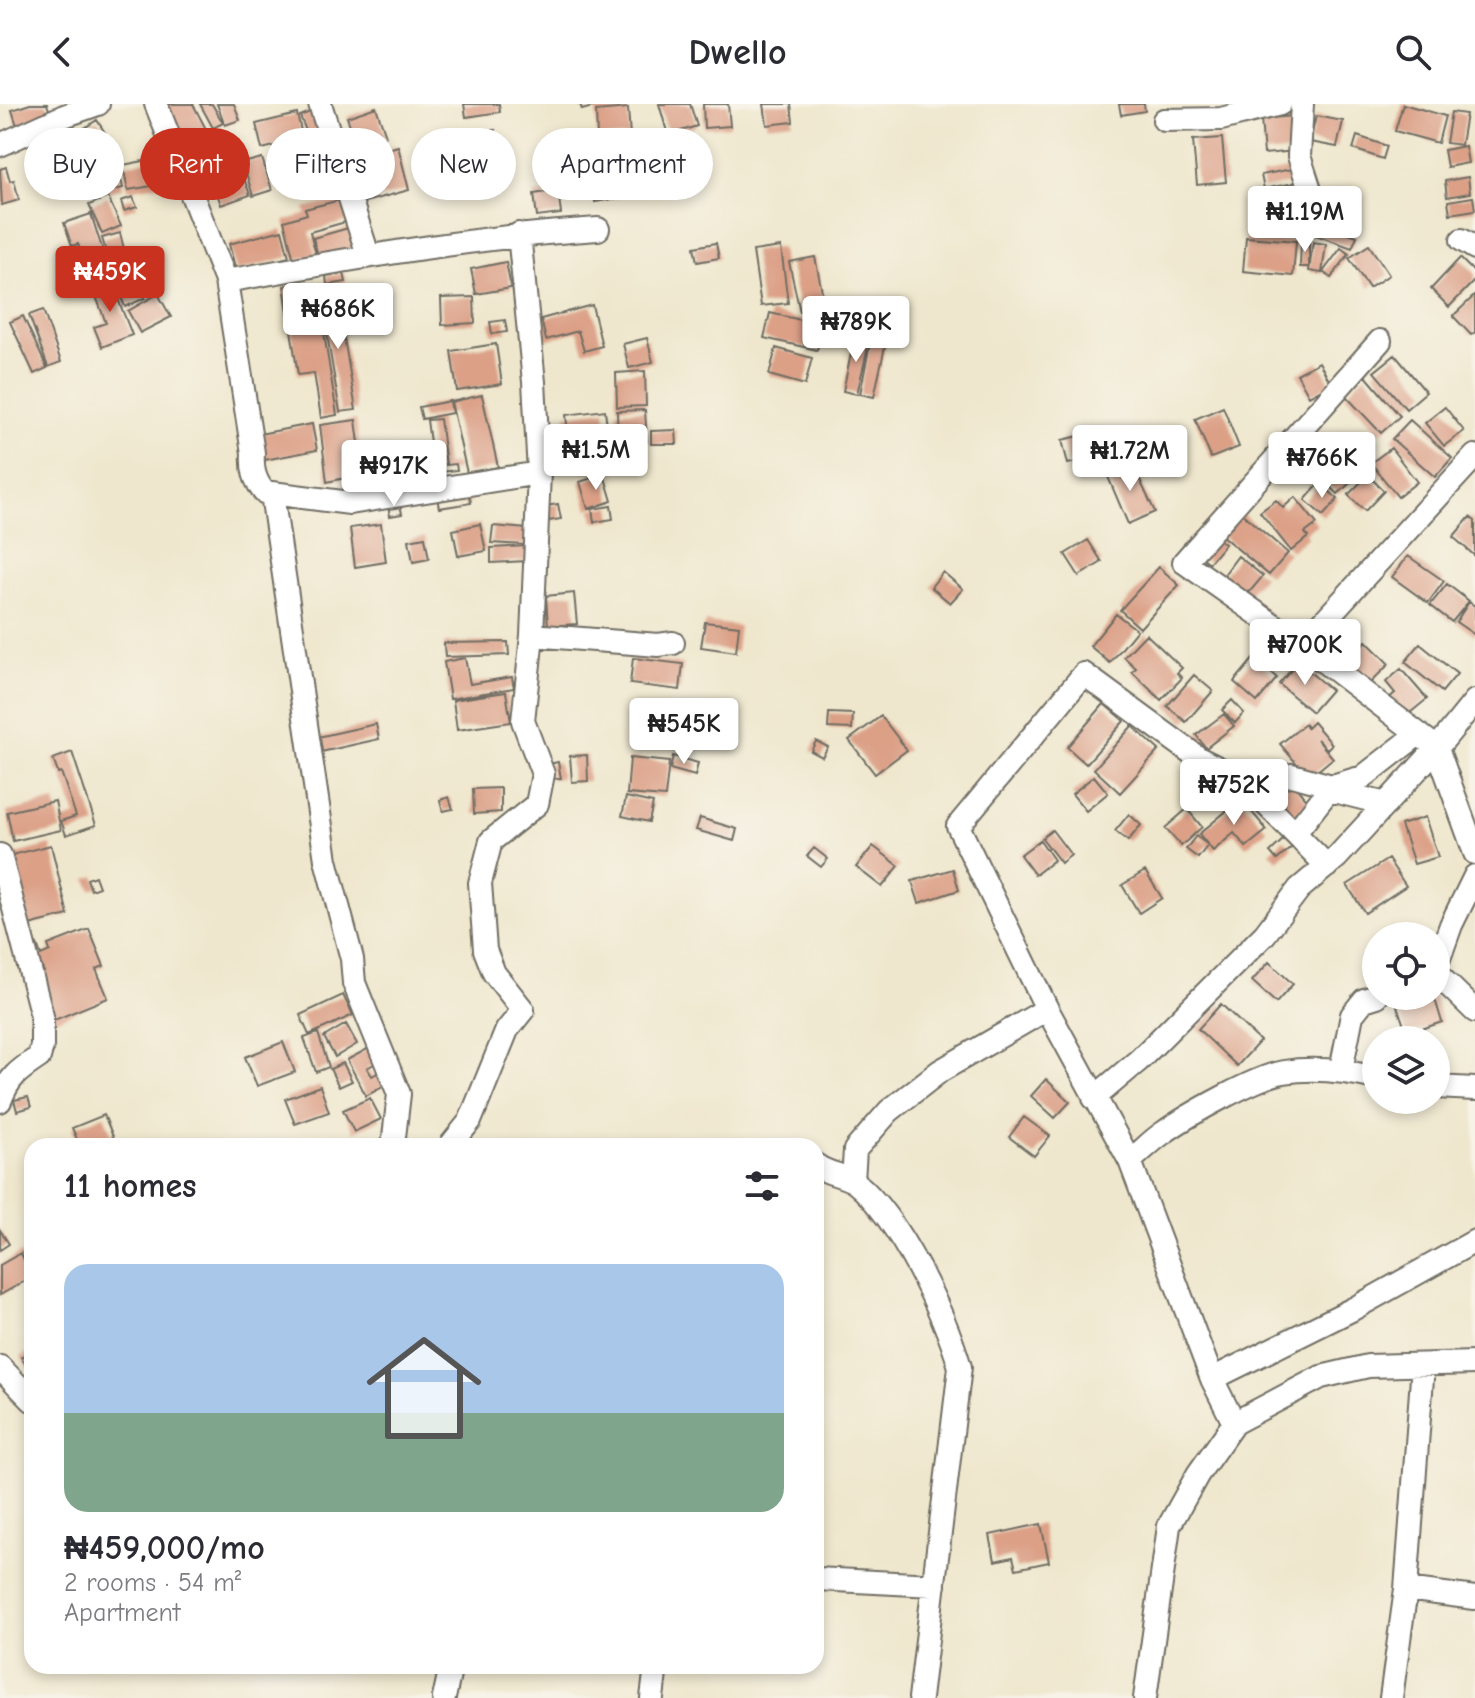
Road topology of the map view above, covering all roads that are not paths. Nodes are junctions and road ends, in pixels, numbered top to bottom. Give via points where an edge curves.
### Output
1 (98, 104) edge
2 (156, 104) edge
3 (320, 104) edge
4 (1280, 104) edge
5 (1302, 104) edge
6 (61, 110) edge
7 (1164, 120) dead end
8 (0, 145) edge
9 (1310, 190) dead end
10 (598, 229) dead end
11 (519, 234) junction
12 (368, 255) junction
13 (226, 281) junction
14 (1380, 341) dead end
15 (1475, 456) edge
16 (539, 473) junction
17 (272, 494) junction
18 (532, 635) junction
19 (673, 643) dead end
20 (1302, 645) junction
21 (1475, 701) edge
22 (1417, 735) junction
23 (1437, 748) junction
24 (1242, 780) junction
25 (1331, 788) junction
26 (1386, 804) junction
27 (1295, 833) junction
28 (1475, 853) edge
29 (0, 855) edge
30 (1327, 866) junction
31 (1475, 876) edge
32 (1450, 928) edge
33 (1450, 987) edge
34 (1362, 1002) edge
35 (1047, 1009) junction
36 (1475, 1011) edge
37 (1341, 1070) junction
38 (1362, 1075) edge
39 (1450, 1088) edge
40 (1475, 1089) edge
41 (1094, 1098) junction
42 (0, 1101) edge
43 (394, 1138) edge
44 (456, 1138) edge
45 (1130, 1161) junction
46 (824, 1174) edge
47 (853, 1181) junction
48 (1475, 1241) edge
49 (1475, 1363) edge
50 (1423, 1365) junction
51 (0, 1367) edge
52 (1212, 1379) junction
53 (24, 1392) edge
54 (1234, 1423) junction
55 (824, 1579) edge
56 (934, 1585) junction
57 (1406, 1589) junction
58 (1475, 1598) edge
59 (449, 1674) edge
60 (655, 1674) edge
61 (444, 1698) edge
62 (652, 1698) edge
63 (920, 1698) edge
64 (1145, 1698) edge
65 (1391, 1698) edge

1 - 6 street
2 - 13 street
3 - 12 street
4 - 7 street via 1221,119
5 - 9 street via 1299,156
6 - 8 street
10 - 11 street
11 - 12 street
11 - 16 street
12 - 13 street
13 - 17 street via 252,469 264,492
14 - 20 street via 1184,562
15 - 20 street
16 - 17 street via 350,503
16 - 18 street
17 - 43 street via 326,860 354,983 399,1094
18 - 19 street
18 - 44 street via 523,721 543,774 537,804 491,841 480,883 485,950 494,973 523,1010 507,1030 470,1121
20 - 22 street
21 - 23 street
22 - 23 street
22 - 25 street via 1363,777
23 - 26 street
23 - 28 street
24 - 25 street via 1292,775
24 - 27 street
24 - 35 street via 1200,759 1084,674 958,826
25 - 26 street
25 - 27 street
26 - 30 street
27 - 30 street
29 - 42 street via 42,1016 39,1057 16,1071
30 - 41 street via 1299,889 1265,934 1149,1050
31 - 32 street
33 - 36 street
34 - 37 street via 1352,1015
35 - 41 street
35 - 47 street via 940,1071 889,1111 855,1150
37 - 38 street
37 - 45 street via 1283,1072 1254,1082 1163,1132
39 - 40 street
41 - 45 street
45 - 52 street
46 - 47 street
47 - 56 street via 880,1207 906,1245 960,1367
48 - 52 street
49 - 50 street
50 - 54 street via 1368,1366 1321,1377
50 - 57 street
51 - 53 street
52 - 54 street
54 - 64 street via 1169,1526
55 - 56 street
56 - 63 street
57 - 58 street
57 - 65 street
59 - 61 street
60 - 62 street

